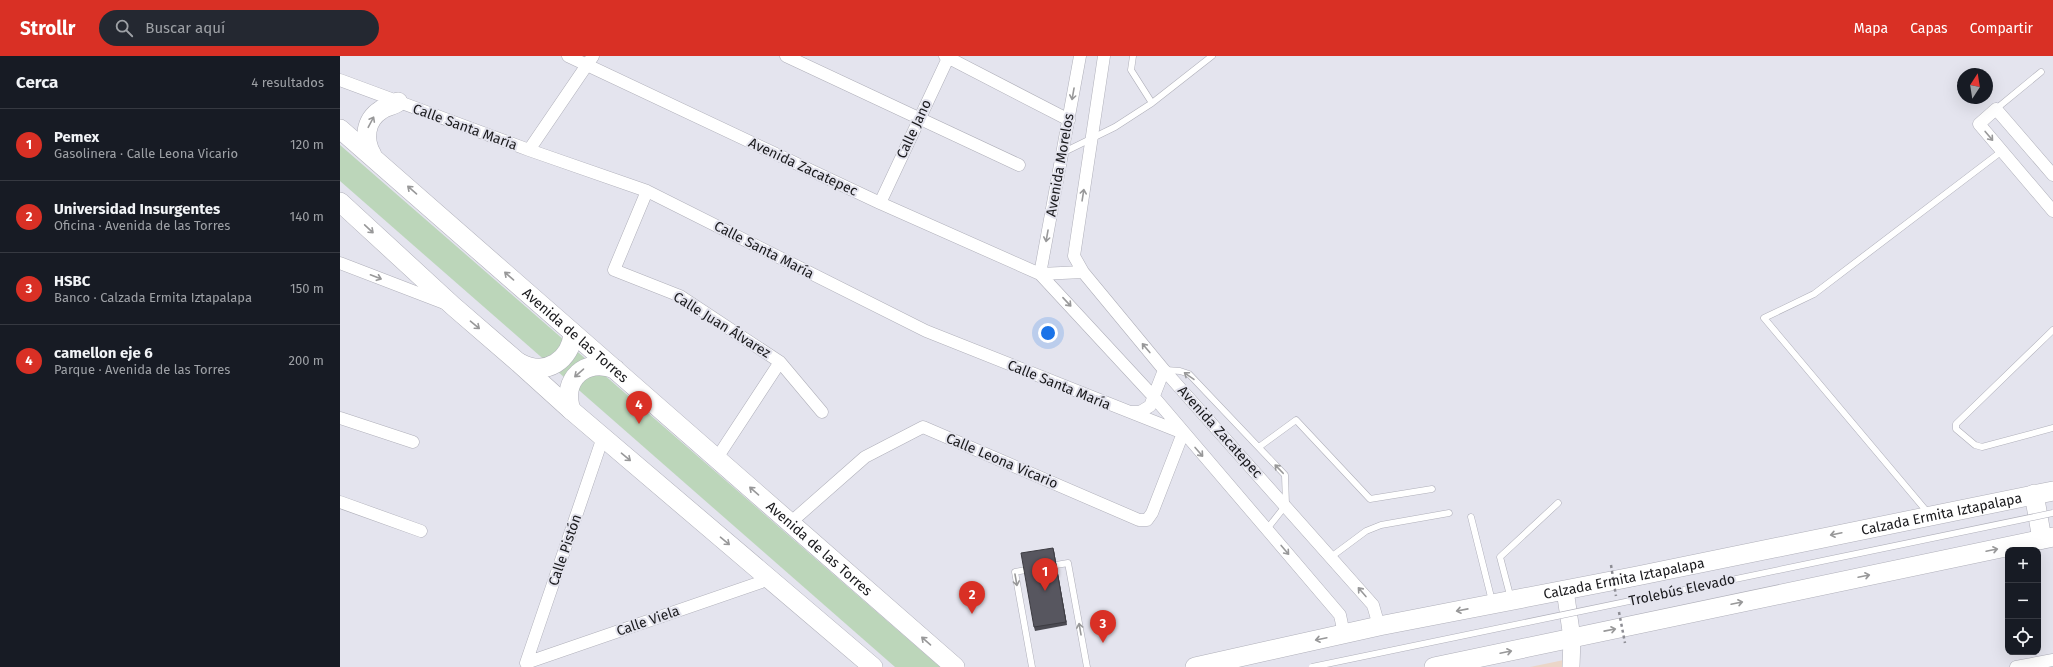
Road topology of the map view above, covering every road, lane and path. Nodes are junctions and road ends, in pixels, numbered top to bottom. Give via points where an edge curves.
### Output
1 (568, 56) edge
2 (786, 56) edge
3 (1080, 56) edge
4 (1104, 56) edge
5 (1133, 56) edge
6 (1212, 56) edge
7 (947, 57) edge
8 (591, 60) edge
9 (2041, 72) dead end
10 (340, 80) edge
11 (398, 102) junction
12 (1152, 103) junction
13 (1996, 109) junction
14 (920, 119) junction
15 (1068, 120) junction
16 (340, 129) edge
17 (1092, 140) junction
18 (529, 150) junction
19 (2002, 151) junction
20 (1062, 153) junction
21 (372, 156) junction
22 (1019, 165) dead end
23 (2053, 175) edge
24 (647, 191) junction
25 (880, 203) junction
26 (342, 209) edge
27 (2053, 211) edge
28 (340, 263) edge
29 (1083, 272) junction
30 (1040, 274) junction
31 (453, 306) junction
32 (2053, 330) edge
33 (573, 333) junction
34 (780, 362) junction
35 (519, 363) junction
36 (615, 369) junction
37 (1164, 370) junction
38 (1153, 396) junction
39 (571, 410) junction
40 (822, 412) dead end
41 (1128, 412) junction
42 (340, 418) edge
43 (2053, 428) edge
44 (1183, 433) junction
45 (603, 437) junction
46 (413, 442) dead end
47 (1259, 447) junction
48 (717, 458) junction
49 (1432, 489) dead end
50 (2053, 491) edge
51 (2034, 494) junction
52 (340, 502) edge
53 (1558, 503) dead end
54 (1286, 505) junction
55 (1449, 513) dead end
56 (2053, 513) edge
57 (1930, 515) junction
58 (1472, 517) dead end
59 (790, 523) junction
60 (1267, 529) junction
61 (421, 531) dead end
62 (2048, 538) edge
63 (1331, 557) junction
64 (1045, 567) edge
65 (1038, 568) edge
66 (770, 579) junction
67 (1566, 590) junction
68 (1512, 600) junction
69 (1493, 604) junction
70 (1379, 626) junction
71 (1344, 634) junction
72 (1572, 638) junction
73 (2053, 660) edge
74 (526, 663) joint
75 (1462, 664) edge
76 (1217, 665) edge
77 (874, 667) edge
78 (955, 667) edge
79 (1032, 667) edge
80 (1087, 667) edge
81 (1195, 667) edge
82 (1312, 667) edge
83 (1434, 667) edge
84 (1572, 667) edge
85 (2016, 667) edge

1 - 8 street, Avenida Zacatepec
2 - 14 street
3 -> 15 street, Avenida Morelos
4 - 17 street, Avenida Morelos
5 - 12 lane via 1131,70
6 - 12 lane
7 - 14 street, Calle Jano
7 - 15 street
8 - 18 street
8 - 25 street, Avenida Zacatepec
9 - 13 lane
10 - 11 street, Calle Santa María
11 - 18 street, Calle Santa María
21 -> 11 main road via 366,141 371,119 382,109
12 - 17 lane
13 -> 19 street via 1979,124
13 - 23 street
14 - 22 street
14 - 25 street, Calle Jano
15 - 20 street, Avenida Morelos
16 - 21 main road, Avenida de las Torres
17 - 20 lane
29 -> 17 street, Avenida Morelos via 1074,256
18 - 24 street, Calle Santa María
19 - 27 street
19 - 57 lane via 1814,294 1764,318
20 -> 30 street, Avenida Morelos
33 -> 21 main road, Avenida de las Torres
24 - 34 street, Calle Juan Álvarez via 614,270 680,296
24 - 41 street, Calle Santa María via 926,331
25 - 30 street, Avenida Zacatepec
26 -> 31 main road
28 -> 31 street
29 - 30 street, Avenida Zacatepec
37 -> 29 street, Avenida Zacatepec
30 -> 38 street, Avenida Zacatepec
31 -> 35 main road
32 - 43 lane via 1956,424 1956,429 1975,445 1982,447
33 - 35 main road via 567,354 556,364 541,368
33 - 36 main road, Avenida de las Torres
34 - 40 street
34 - 48 street, Calle Juan Álvarez
35 - 39 main road
36 -> 39 main road via 600,365 584,369 577,374 569,388 568,403
36 - 48 main road, Avenida de las Torres
37 - 38 street
47 -> 37 lane via 1189,374
37 - 54 street, Avenida Zacatepec
38 - 41 street via 1147,410
38 - 44 street, Avenida Zacatepec
39 - 45 main road
41 - 44 street, Calle Santa María
42 - 46 street
44 - 59 street, Calle Leona Vicario via 1147,520 1139,520 923,427 865,457
44 -> 60 street, Avenida Zacatepec
45 -> 66 main road
45 - 74 street, Calle Pistón
47 - 49 lane via 1296,420 1370,499
54 -> 47 lane via 1285,475
59 -> 48 main road, Avenida de las Torres
50 - 51 main road, Calzada Ermita Iztapalapa
51 - 57 main road, Calzada Ermita Iztapalapa
51 - 62 main road
52 - 61 street
53 - 68 lane via 1500,557
54 - 60 lane
54 - 63 street, Avenida Zacatepec
55 - 63 lane via 1381,525 1366,531
56 - 82 lane, Trolebús Elevado, bridge
57 -> 67 main road, Calzada Ermita Iztapalapa
58 - 69 lane
78 -> 59 main road, Avenida de las Torres
60 -> 71 street, Avenida Zacatepec via 1340,615
72 -> 62 main road
70 -> 63 street, Avenida Zacatepec via 1373,605
80 -> 64 lane via 1068,563
65 -> 79 lane via 1014,572
66 - 74 street, Calle Viela
66 - 77 main road
67 - 68 main road, Calzada Ermita Iztapalapa
67 - 72 street
68 - 69 main road, Calzada Ermita Iztapalapa
69 -> 70 main road, Calzada Ermita Iztapalapa
70 - 71 main road, Calzada Ermita Iztapalapa
71 -> 76 main road, Calzada Ermita Iztapalapa
75 -> 72 main road
72 - 84 street
73 - 85 street
75 - 83 main road
76 - 81 main road, Calzada Ermita Iztapalapa

